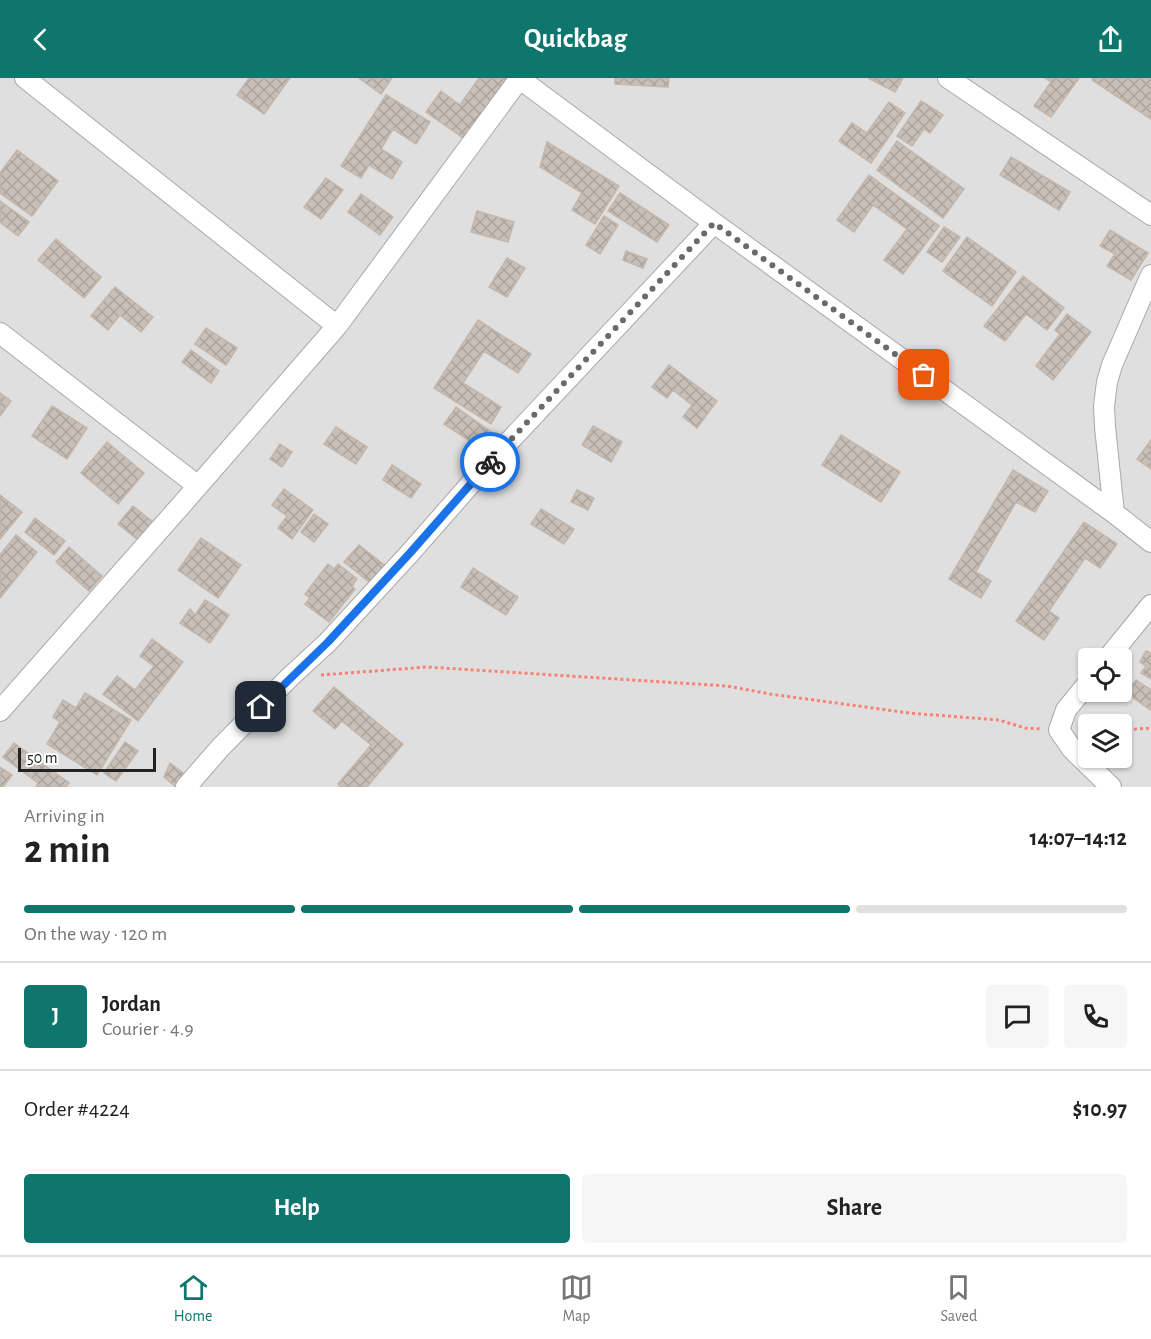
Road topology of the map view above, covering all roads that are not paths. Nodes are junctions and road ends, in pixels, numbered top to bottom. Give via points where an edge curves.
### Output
1 (25, 78) edge
2 (520, 78) edge
3 (948, 78) edge
4 (1151, 215) edge
5 (714, 223) junction
6 (1151, 275) edge
7 (337, 326) junction
8 (0, 333) edge
9 (198, 486) junction
10 (1114, 513) junction
11 (1151, 542) edge
12 (1151, 605) edge
13 (1116, 648) edge
14 (1078, 695) edge
15 (0, 711) edge
16 (186, 787) edge
17 (1111, 787) edge

1 - 7 street
2 - 5 street
2 - 7 street
3 - 4 street
5 - 10 street
5 - 16 street via 328,642
6 - 10 street via 1107,382 1105,428
7 - 9 street
8 - 9 street
9 - 15 street
10 - 11 street
12 - 13 street
14 - 17 street via 1066,710 1059,730 1072,749

